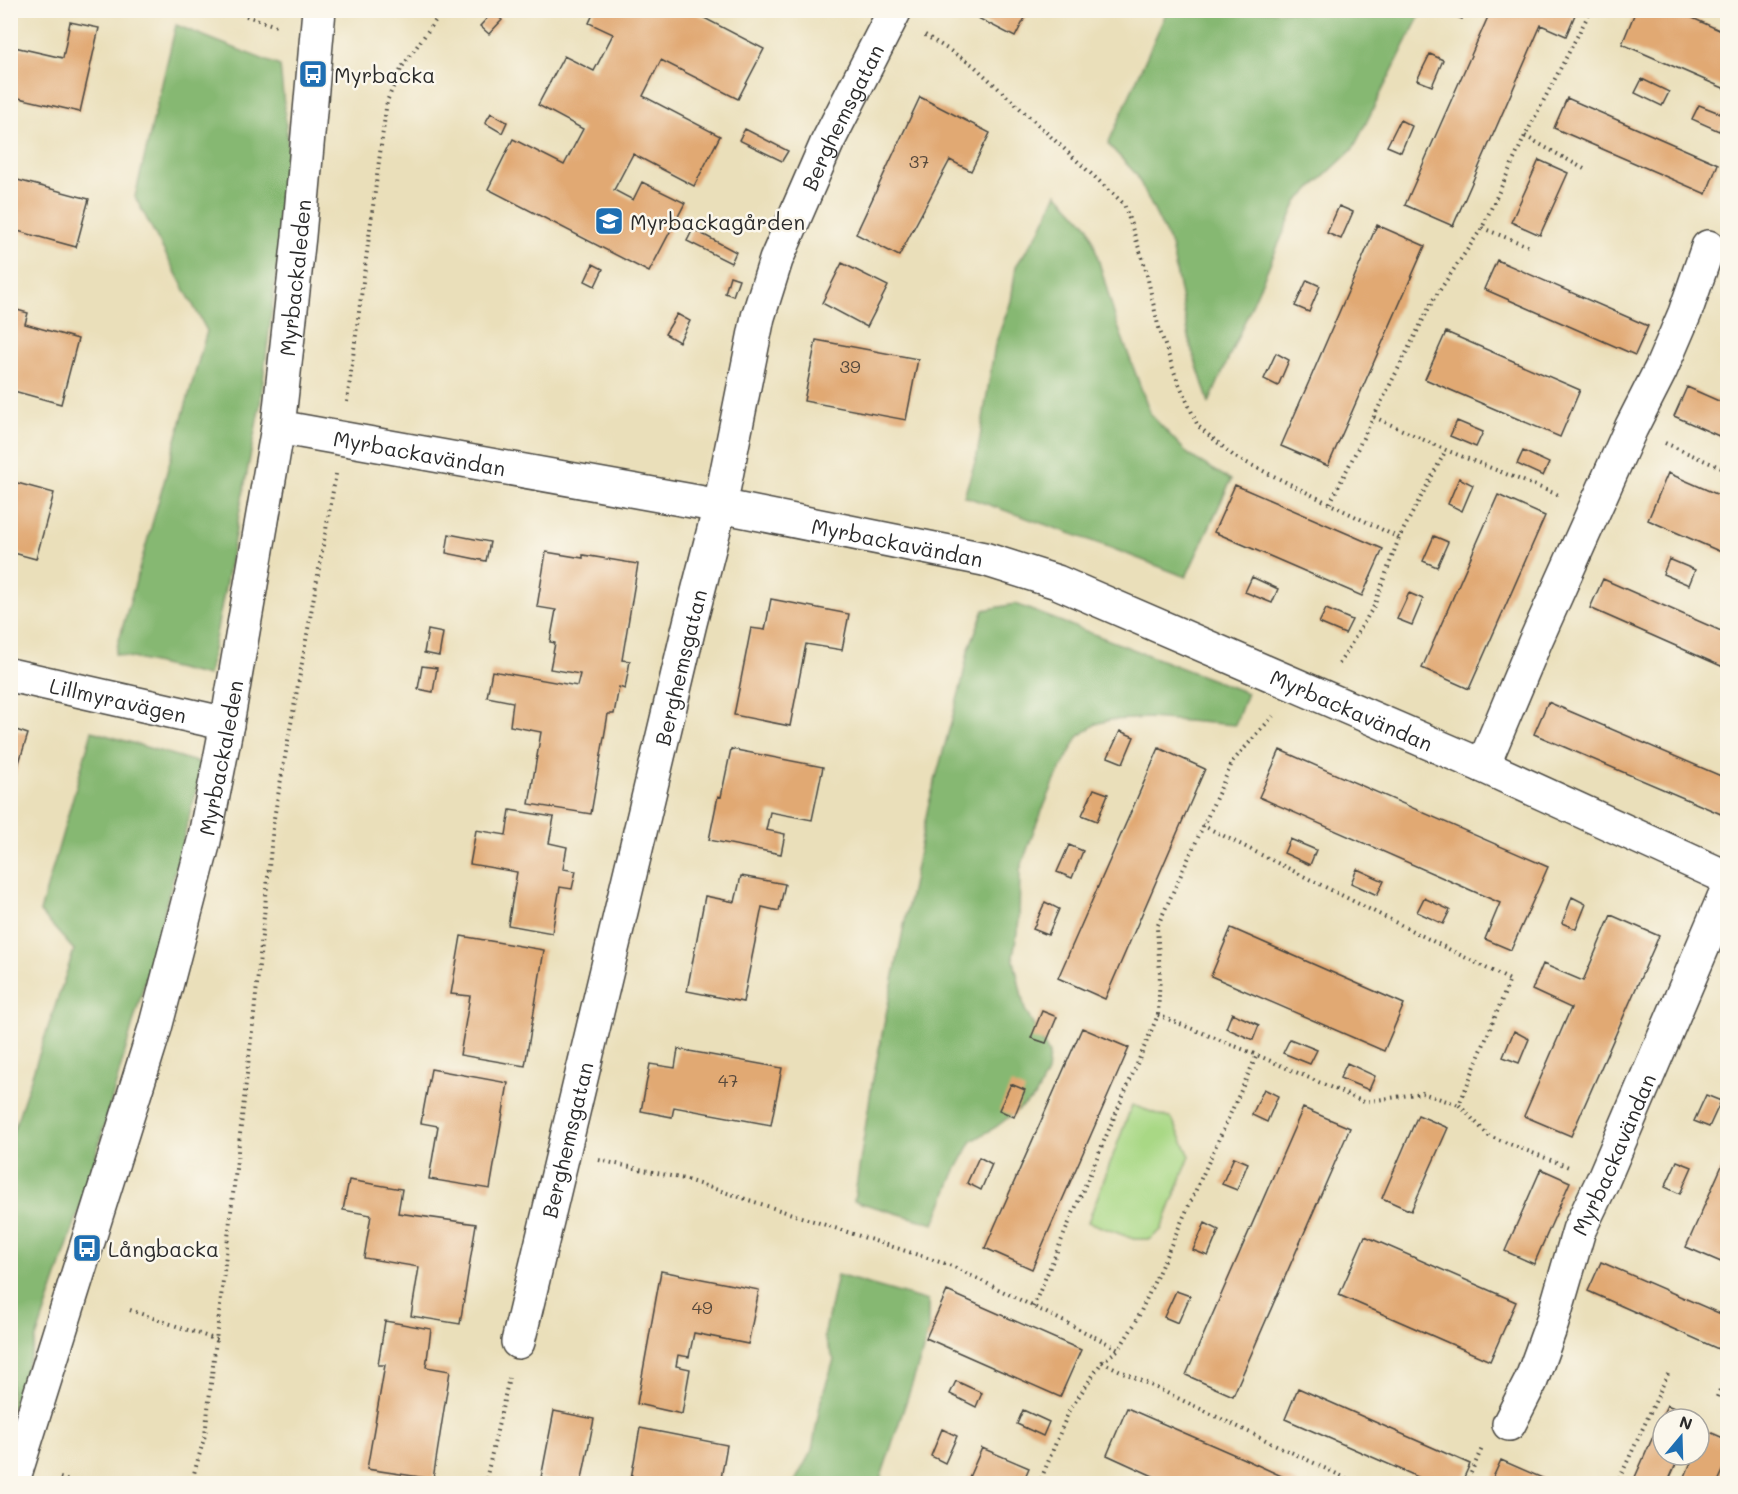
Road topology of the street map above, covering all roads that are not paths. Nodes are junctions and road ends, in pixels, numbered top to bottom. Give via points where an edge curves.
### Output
1 (319, 10) edge
2 (894, 13) edge
3 (1708, 247) dead end
4 (278, 427) junction
5 (720, 506) junction
6 (10, 675) edge
7 (227, 724) junction
8 (1483, 766) junction
9 (1728, 878) edge
10 (1728, 888) edge
11 (518, 1342) road end
12 (1509, 1424) dead end
13 (12, 1484) edge

1 - 4 street, Myrbackaleden
2 - 5 street, Berghemsgatan via 827,143 776,260 758,317
3 - 8 street via 1676,334 1535,642
4 - 5 street, Myrbackavändan
4 - 7 street, Myrbackaleden
5 - 8 street, Myrbackavändan via 984,559 1057,582
5 - 11 street, Berghemsgatan
6 - 7 street, Lillmyravägen
7 - 13 street, Myrbackaleden via 204,841 155,1028
8 - 9 street, Myrbackavändan
10 - 12 street, Myrbackavändan via 1579,1230 1552,1323 1531,1381

